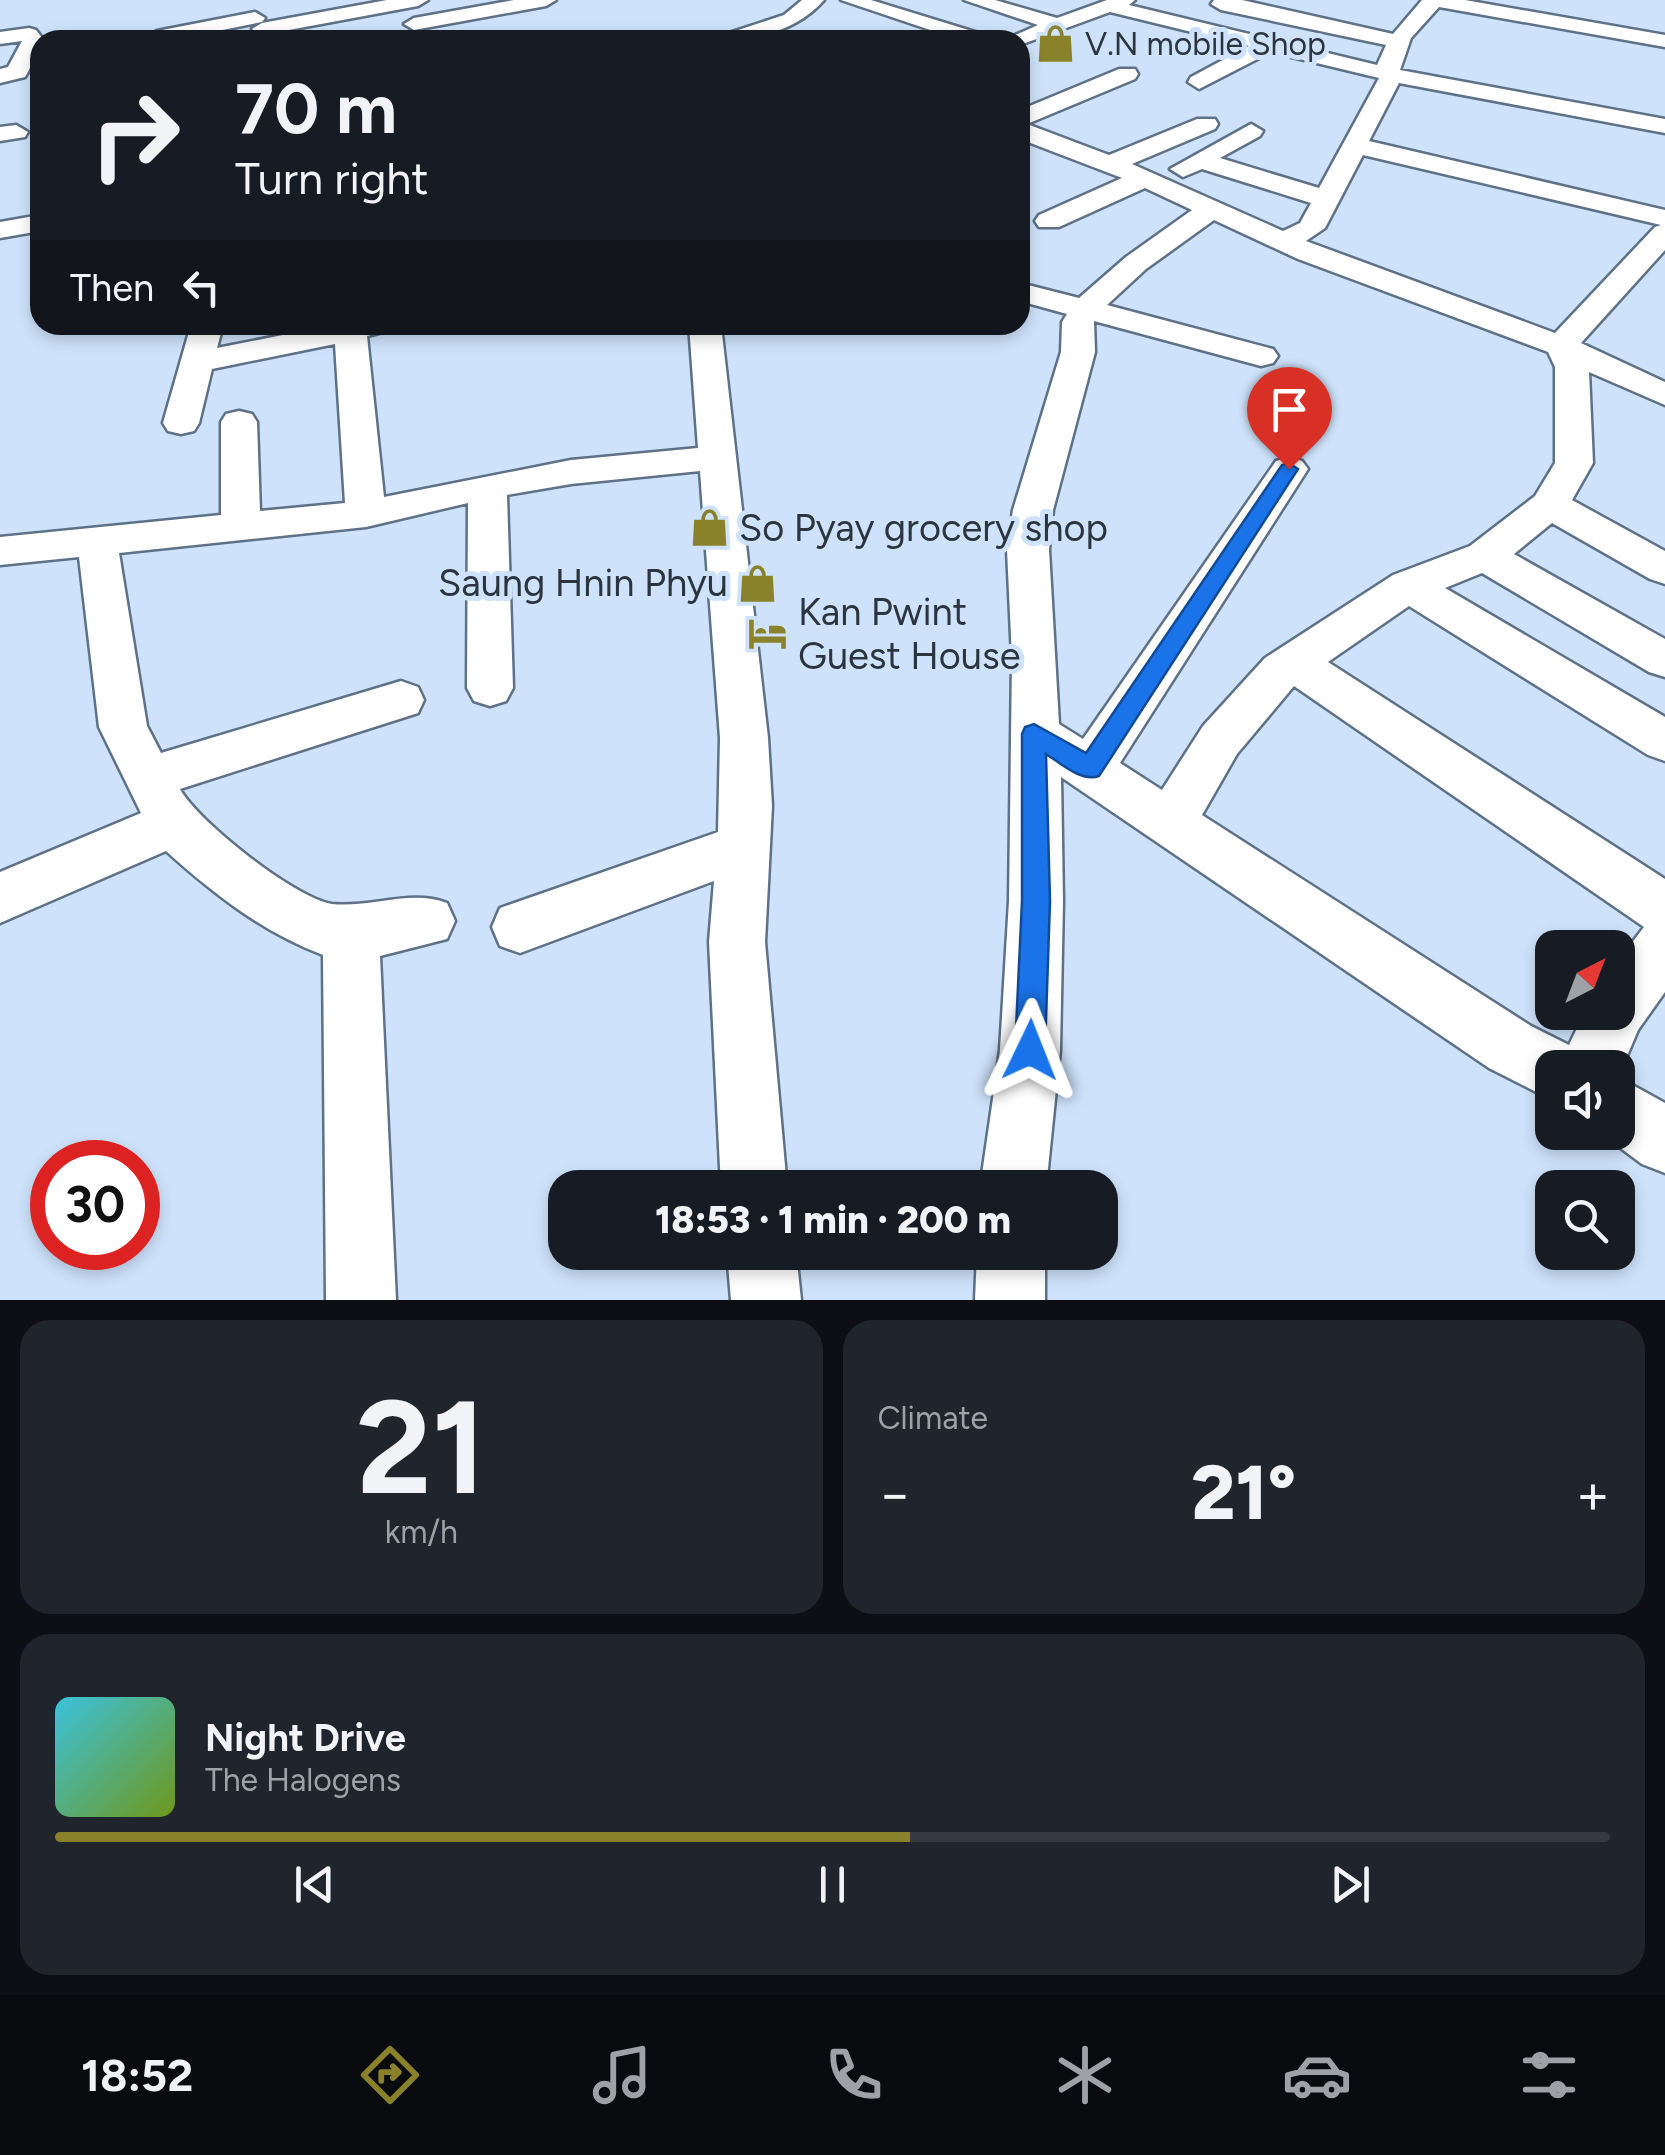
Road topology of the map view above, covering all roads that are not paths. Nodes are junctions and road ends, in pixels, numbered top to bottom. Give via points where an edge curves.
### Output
1 (274, 0) edge
2 (418, 0) edge
3 (546, 0) edge
4 (814, 0) edge
5 (851, 0) edge
6 (974, 0) edge
7 (1434, 0) edge
8 (1453, 0) edge
9 (1220, 2) edge
10 (1117, 3) edge
11 (485, 10) junction
12 (414, 24) dead end
13 (1058, 24) junction
14 (1180, 24) junction
15 (1401, 26) junction
16 (263, 30) edge
17 (505, 30) edge
18 (760, 30) edge
19 (948, 30) edge
20 (1030, 34) edge
21 (30, 35) edge
22 (0, 38) edge
23 (1147, 40) dead end
24 (1665, 40) edge
25 (30, 45) edge
26 (1268, 45) junction
27 (1128, 74) dead end
28 (0, 76) edge
29 (1392, 76) junction
30 (1199, 82) dead end
31 (1030, 114) edge
32 (1206, 124) dead end
33 (1665, 126) edge
34 (1251, 131) dead end
35 (1030, 134) edge
36 (1354, 145) junction
37 (1199, 160) junction
38 (1110, 164) junction
39 (1151, 181) junction
40 (1324, 199) junction
41 (1211, 209) junction
42 (1665, 218) edge
43 (1048, 221) dead end
44 (30, 225) edge
45 (0, 230) edge
46 (1665, 233) edge
47 (1284, 242) junction
48 (1030, 295) edge
49 (1085, 309) junction
50 (205, 335) edge
51 (293, 335) edge
52 (361, 335) edge
53 (707, 335) edge
54 (1562, 346) junction
55 (1261, 356) dead end
56 (199, 361) junction
57 (1665, 395) edge
58 (239, 422) dead end
59 (182, 423) dead end
60 (717, 458) junction
61 (1289, 469) dead end
62 (487, 486) junction
63 (1550, 505) junction
64 (366, 514) junction
65 (242, 528) junction
66 (97, 540) junction
67 (0, 551) edge
68 (1485, 556) junction
69 (1665, 569) edge
70 (1408, 586) junction
71 (1665, 660) edge
72 (1293, 662) junction
73 (490, 688) dead end
74 (401, 700) dead end
75 (1034, 734) junction
76 (1665, 741) edge
77 (1090, 768) junction
78 (160, 801) junction
79 (1169, 826) junction
80 (744, 846) junction
81 (0, 898) edge
82 (1665, 910) edge
83 (427, 921) dead end
84 (520, 927) dead end
85 (351, 930) junction
86 (1665, 944) edge
87 (1635, 986) edge
88 (1535, 1060) edge
89 (1635, 1120) edge
90 (1665, 1141) edge
91 (753, 1170) edge
92 (1015, 1170) edge
93 (763, 1270) edge
94 (1011, 1270) edge
95 (361, 1300) edge
96 (766, 1300) edge
97 (1010, 1300) edge

1 - 16 street via 261,6
2 - 16 street
3 - 11 street
4 - 18 street via 791,19
5 - 19 street
6 - 13 street
7 - 15 street
7 - 24 street
8 - 24 street
9 - 15 street
10 - 13 street
10 - 14 street
11 - 12 street
11 - 17 street
13 - 20 street
14 - 23 street
14 - 26 street
15 - 29 street via 1387,67
21 - 22 street
25 - 28 street via 17,72
26 - 29 street
26 - 30 street
27 - 31 street
29 - 33 street
29 - 36 street
32 - 38 street
34 - 37 street
35 - 38 street
36 - 40 street
36 - 42 street
37 - 39 street
37 - 40 street
38 - 39 street
39 - 41 street
39 - 43 street
40 - 47 street via 1311,228
41 - 47 street
41 - 49 street via 1136,262
44 - 45 street
46 - 54 street
47 - 54 street
48 - 49 street
49 - 55 street
49 - 75 street via 1028,550
50 - 56 street
51 - 56 street
52 - 64 street
53 - 60 street
54 - 57 street
54 - 63 street via 1572,367 1574,463
56 - 59 street
58 - 65 street
60 - 62 street
60 - 80 street via 744,738
61 - 77 street
62 - 64 street
62 - 73 street
63 - 68 street
63 - 69 street
64 - 65 street
65 - 66 street
66 - 67 street
66 - 78 street via 123,727
68 - 70 street
68 - 71 street
70 - 72 street
70 - 76 street
72 - 79 street via 1220,740
72 - 82 street
74 - 78 street
75 - 77 street
75 - 92 street via 1030,1050
77 - 79 street
78 - 81 street
78 - 85 street via 223,868 282,909 326,930
79 - 88 street
80 - 84 street
80 - 91 street via 737,942
83 - 85 street
85 - 95 street
86 - 87 street
89 - 90 street
93 - 96 street
94 - 97 street

